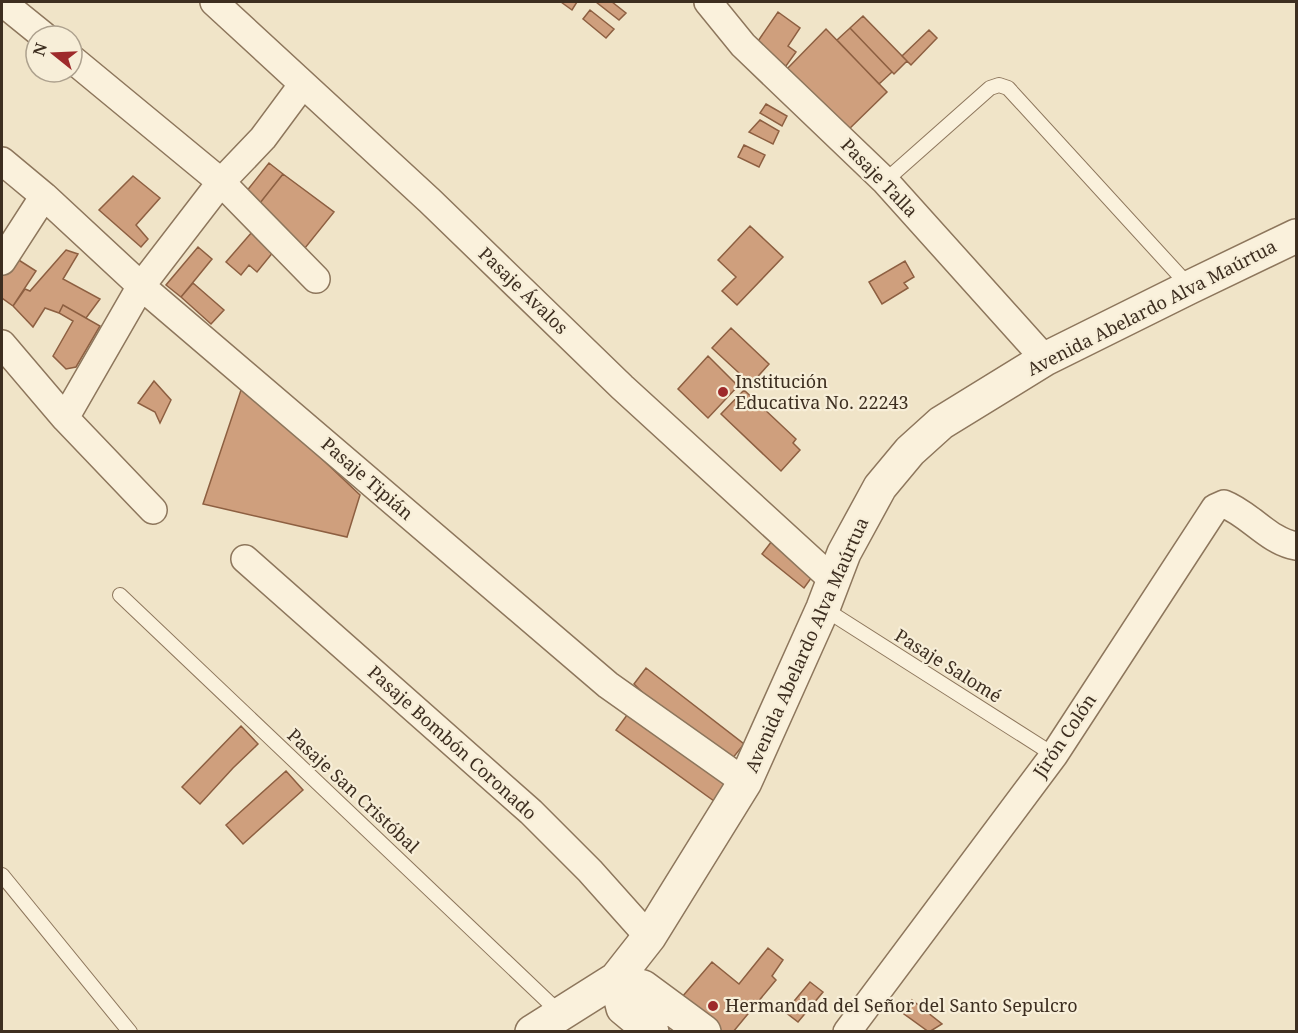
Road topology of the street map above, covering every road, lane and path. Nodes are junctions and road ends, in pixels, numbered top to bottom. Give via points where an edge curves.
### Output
1 (2, 2) edge
2 (214, 2) edge
3 (708, 2) edge
4 (29, 24) edge
5 (84, 69) edge
6 (303, 84) junction
7 (2, 161) edge
8 (885, 181) junction
9 (221, 182) junction
10 (44, 196) junction
11 (1296, 236) edge
12 (2, 261) edge
13 (316, 279) dead end
14 (141, 286) junction
15 (1190, 287) junction
16 (2, 345) edge
17 (1046, 359) junction
18 (65, 418) junction
19 (153, 510) dead end
20 (1296, 546) edge
21 (245, 560) dead end
22 (828, 594) junction
23 (120, 595) dead end
24 (1054, 755) junction
25 (745, 782) junction
26 (2, 875) edge
27 (649, 937) junction
28 (616, 979) junction
29 (561, 1014) junction
30 (130, 1032) edge
31 (532, 1032) edge
32 (652, 1032) edge
33 (704, 1032) edge
34 (847, 1032) edge

1 - 4 street
2 - 6 street, Pasaje Ávalos
3 - 8 street, Pasaje Talla via 743,45
5 - 9 street
6 - 9 street via 263,138
6 - 22 street, Pasaje Ávalos via 622,387
7 - 10 street, Pasaje Tipián
8 - 15 lane via 990,88 1008,88
8 - 17 street, Pasaje Talla
9 - 13 street
9 - 14 street
10 - 12 street
10 - 14 street, Pasaje Tipián
11 - 15 street, Avenida Abelardo Alva Maúrtua
14 - 18 street
14 - 25 street, Pasaje Tipián via 608,685
15 - 17 street, Avenida Abelardo Alva Maúrtua
16 - 18 street
17 - 22 street, Avenida Abelardo Alva Maúrtua via 940,423 910,451 880,487 843,553
18 - 19 street
20 - 24 street, Jirón Colón via 1275,538 1224,504 1215,508
21 - 27 street, Pasaje Bombón Coronado via 531,812
22 - 24 lane, Pasaje Salomé
22 - 25 street, Avenida Abelardo Alva Maúrtua
23 - 29 lane, Pasaje San Cristóbal
24 - 34 street, Jirón Colón
25 - 27 street, Avenida Abelardo Alva Maúrtua
26 - 30 lane
27 - 28 street, Avenida Abelardo Alva Maúrtua
28 - 29 street, Avenida Abelardo Alva Maúrtua
28 - 32 street via 623,1008
28 - 33 street via 643,987
29 - 31 street, Avenida Abelardo Alva Maúrtua

